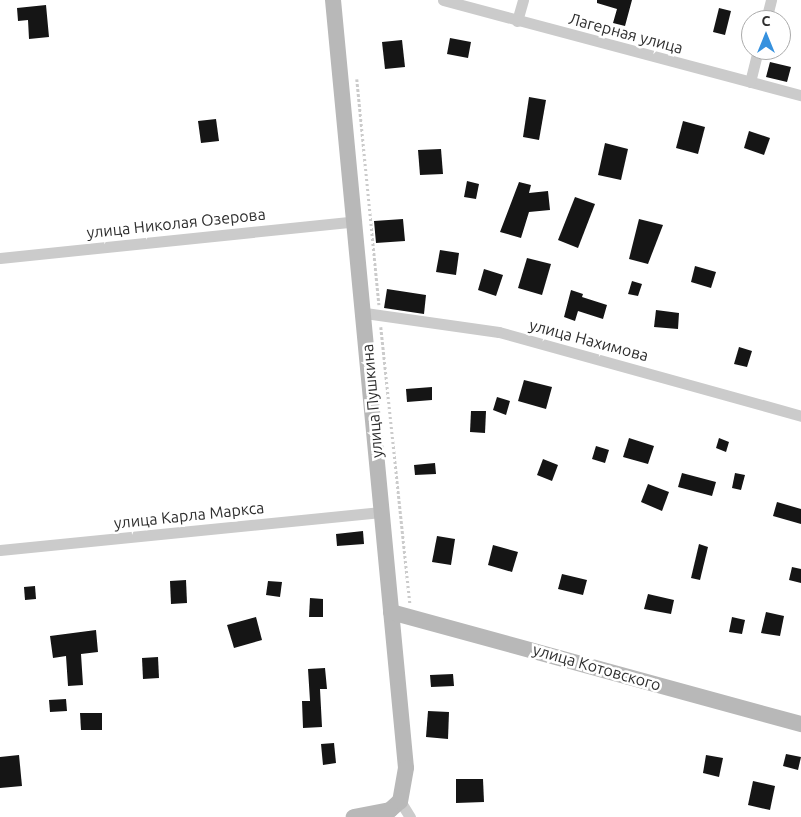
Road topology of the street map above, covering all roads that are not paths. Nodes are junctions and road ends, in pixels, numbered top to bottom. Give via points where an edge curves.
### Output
1 (334, 0) edge
2 (443, 0) edge
3 (523, 0) edge
4 (517, 21) junction
5 (756, 60) edge
6 (750, 82) junction
7 (801, 95) edge
8 (356, 220) junction
9 (0, 258) edge
10 (365, 313) junction
11 (801, 416) edge
12 (382, 512) junction
13 (0, 550) edge
14 (391, 612) junction
15 (801, 724) edge
16 (400, 801) junction
17 (354, 817) edge
18 (410, 817) edge

1 - 8 main road, улица Пушкина
2 - 4 street, Лагерная улица
3 - 4 street
4 - 6 street, Лагерная улица
5 - 6 street
6 - 7 street, Лагерная улица
8 - 9 street, улица Николая Озерова
8 - 10 main road, улица Пушкина
10 - 11 street, улица Нахимова via 499,332
10 - 12 main road, улица Пушкина
12 - 13 street, улица Карла Маркса
12 - 14 main road, улица Пушкина
14 - 15 main road, улица Котовского
14 - 16 main road, улица Пушкина via 406,768
16 - 17 main road via 390,810
16 - 18 street

